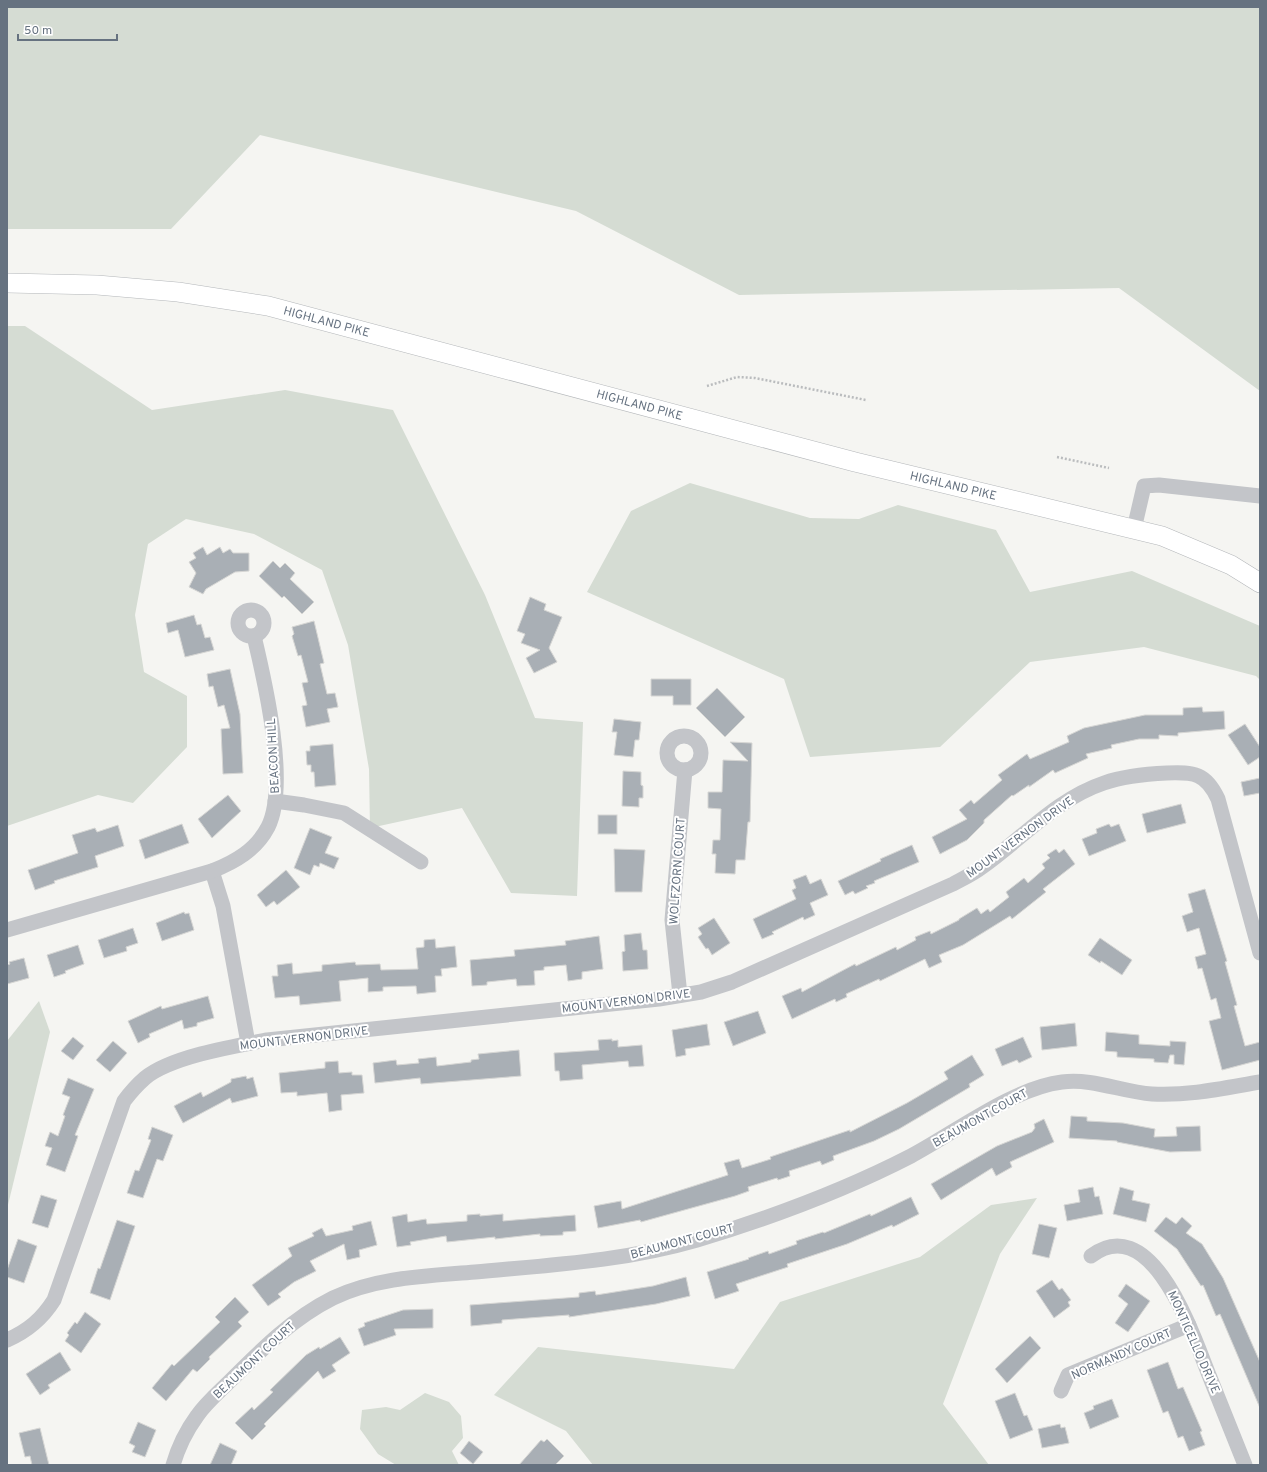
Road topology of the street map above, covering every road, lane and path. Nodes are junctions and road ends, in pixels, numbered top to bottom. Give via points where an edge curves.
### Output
1 (7, 283) edge
2 (707, 386) dead end
3 (866, 400) dead end
4 (1057, 457) dead end
5 (1109, 468) dead end
6 (1260, 496) edge
7 (1134, 529) junction
8 (1260, 583) edge
9 (254, 636) dead end
10 (684, 770) dead end
11 (275, 801) junction
12 (421, 862) dead end
13 (212, 871) junction
14 (7, 930) edge
15 (1260, 953) edge
16 (680, 995) junction
17 (248, 1043) junction
18 (1260, 1082) edge
19 (1091, 1256) dead end
20 (1189, 1325) junction
21 (7, 1340) edge
22 (1061, 1391) dead end
23 (173, 1465) edge
24 (1245, 1465) edge

1 - 7 main road, HIGHLAND PIKE via 97,285 178,292 268,306 855,462
2 - 3 path via 737,377 755,378
4 - 5 path
6 - 7 street via 1159,485 1144,486
7 - 8 main road, HIGHLAND PIKE via 1162,536 1231,565
9 - 11 street, BEACON HILL via 268,697
10 - 16 street, WOLFZORN COURT via 672,920
11 - 12 street via 344,813
11 - 13 street, BEACON HILL via 268,827 259,840 244,856
13 - 14 street, BEACON HILL
13 - 17 street via 222,906
15 - 16 street, MOUNT VERNON DRIVE via 1218,800 1212,787 1207,780 1196,775 1150,774 1103,783 1077,795 1050,812 981,868 953,884 732,982
16 - 17 street, MOUNT VERNON DRIVE
17 - 21 street, MOUNT VERNON DRIVE via 174,1063 146,1078 134,1089 120,1110 54,1300 28,1331
18 - 23 street, BEAUMONT COURT via 1183,1094 1150,1094 1082,1082 1062,1082 1039,1087 1019,1094 912,1155 846,1188 695,1240 638,1254 588,1262 407,1278 371,1284 315,1307 263,1348 204,1407 184,1437
19 - 20 street, MONTICELLO DRIVE via 1099,1250 1116,1246 1127,1247 1139,1254 1169,1285
20 - 22 street, NORMANDY COURT via 1068,1375
20 - 24 street, MONTICELLO DRIVE

